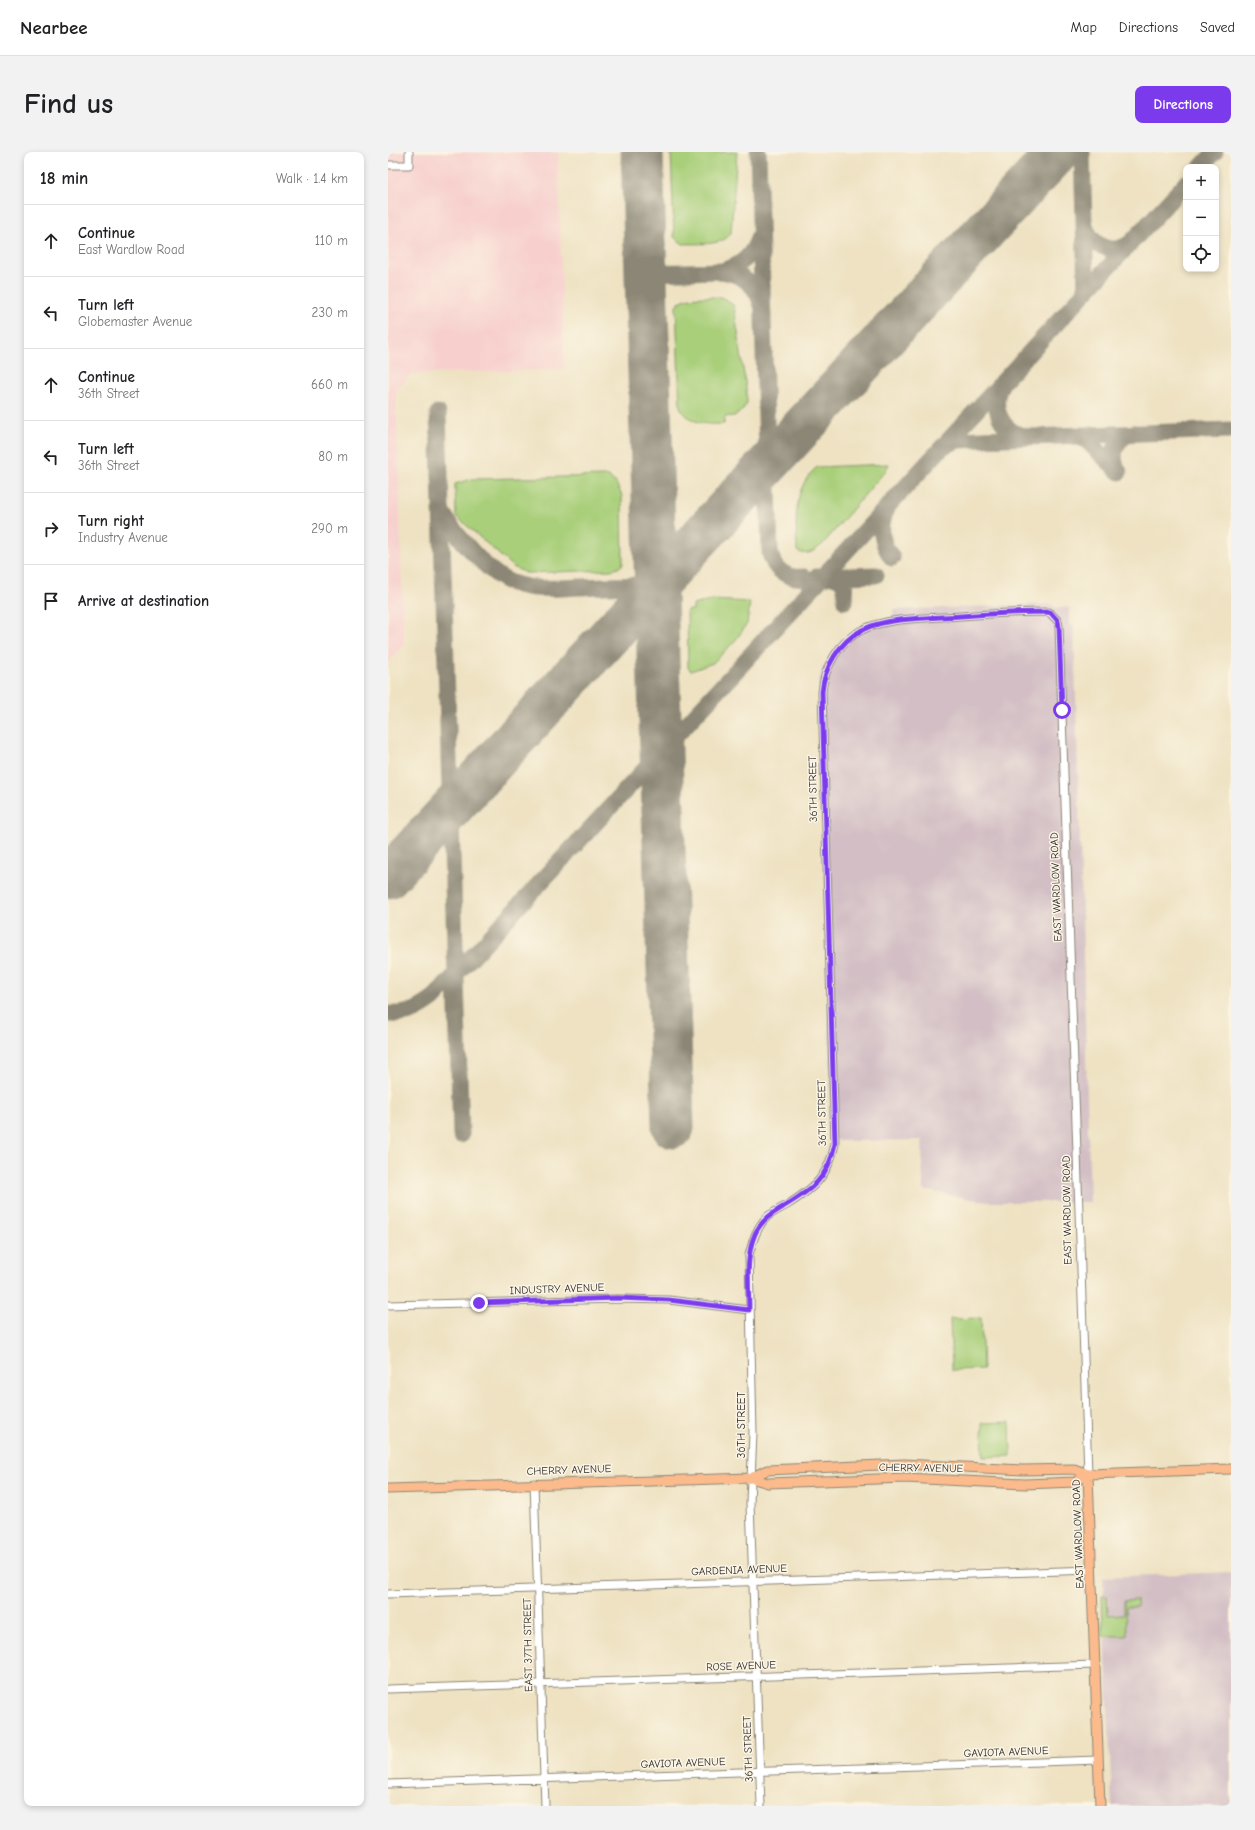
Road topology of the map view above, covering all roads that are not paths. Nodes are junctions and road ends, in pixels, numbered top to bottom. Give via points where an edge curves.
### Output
1 (409, 152) edge
2 (388, 165) edge
3 (1054, 615) joint
4 (388, 1305) edge
5 (749, 1310) junction
6 (1231, 1469) edge
7 (1088, 1474) junction
8 (751, 1478) junction
9 (534, 1483) junction
10 (388, 1489) edge
11 (1092, 1570) junction
12 (753, 1581) junction
13 (538, 1589) junction
14 (388, 1594) edge
15 (1095, 1665) junction
16 (756, 1676) junction
17 (540, 1683) junction
18 (388, 1689) edge
19 (1098, 1760) junction
20 (760, 1771) junction
21 (544, 1778) junction
22 (388, 1784) edge
23 (545, 1806) edge
24 (761, 1806) edge
25 (1100, 1806) edge

1 - 2 street via 409,165
3 - 5 street, 36TH STREET via 1050,612 1034,612 904,619 878,624 860,631 839,651 827,668 822,692 835,1144 832,1160 817,1184 769,1216 756,1234 749,1255
3 - 7 street, EAST WARDLOW ROAD via 1059,627
4 - 5 street, INDUSTRY AVENUE via 618,1298 669,1300
5 - 8 street, 36TH STREET via 753,1411
6 - 7 main road, CHERRY AVENUE
7 - 8 main road, CHERRY AVENUE via 1074,1469 1023,1470 904,1464 767,1470
7 - 8 main road, CHERRY AVENUE via 1075,1482 1028,1484 905,1478 768,1483
7 - 11 main road, EAST WARDLOW ROAD
8 - 9 main road, CHERRY AVENUE
8 - 12 street, 36TH STREET
9 - 10 main road, CHERRY AVENUE
9 - 13 street, EAST 37TH STREET
11 - 12 street, GARDENIA AVENUE
11 - 15 main road, EAST WARDLOW ROAD
12 - 13 street, GARDENIA AVENUE
12 - 16 street, 36TH STREET
13 - 14 street, GARDENIA AVENUE
13 - 17 street, EAST 37TH STREET
15 - 16 street, ROSE AVENUE
15 - 19 main road, EAST WARDLOW ROAD
16 - 17 street, ROSE AVENUE
16 - 20 street, 36TH STREET
17 - 18 street, ROSE AVENUE
17 - 21 street, EAST 37TH STREET
19 - 20 street, GAVIOTA AVENUE
19 - 25 main road, EAST WARDLOW ROAD
20 - 21 street, GAVIOTA AVENUE
20 - 24 street, 36TH STREET
21 - 22 street, GAVIOTA AVENUE
21 - 23 street, EAST 37TH STREET

